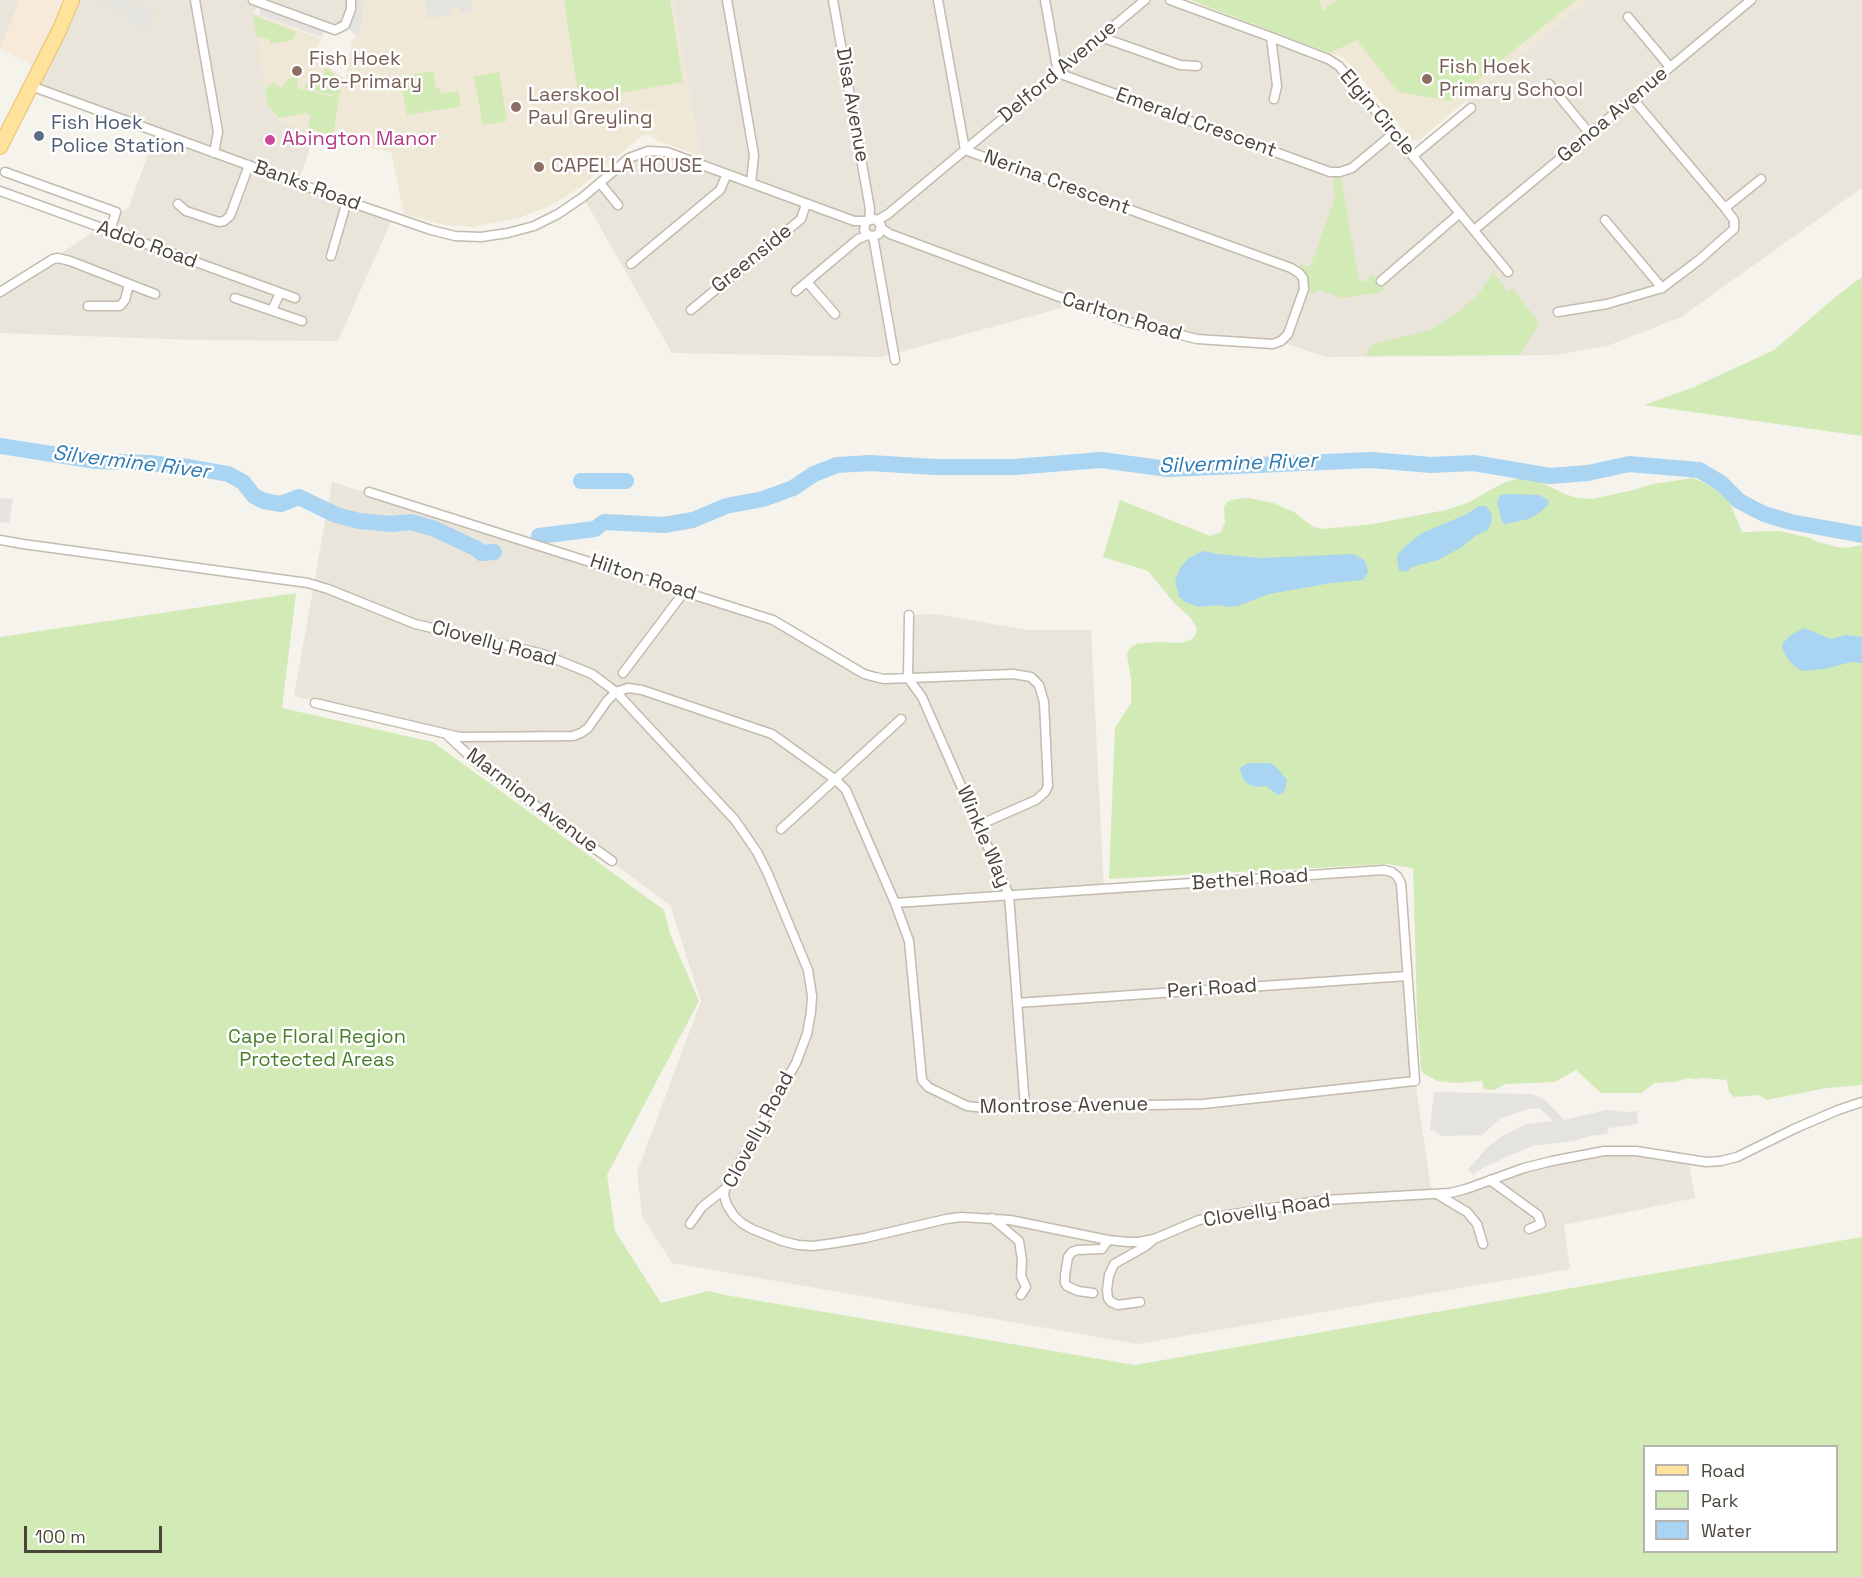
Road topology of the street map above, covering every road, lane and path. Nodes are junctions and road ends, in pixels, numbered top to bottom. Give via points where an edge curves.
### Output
1 (72, 0) edge
2 (195, 0) edge
3 (253, 0) edge
4 (351, 0) edge
5 (726, 0) edge
6 (833, 0) edge
7 (938, 0) edge
8 (1045, 0) edge
9 (1145, 0) edge
10 (1170, 0) edge
11 (1751, 0) edge
12 (1628, 17) dead end
13 (1101, 37) junction
14 (1271, 37) junction
15 (1197, 66) dead end
16 (1670, 67) junction
17 (1058, 73) junction
18 (1549, 84) dead end
19 (32, 86) junction
20 (1274, 99) dead end
21 (1633, 99) junction
22 (1471, 108) dead end
23 (1394, 133) junction
24 (1590, 134) junction
25 (0, 147) edge
26 (965, 150) junction
27 (214, 153) junction
28 (1413, 156) junction
29 (249, 165) junction
30 (5, 172) dead end
31 (727, 174) junction
32 (1761, 179) dead end
33 (600, 183) junction
34 (751, 183) junction
35 (0, 191) edge
36 (583, 197) joint
37 (347, 201) junction
38 (178, 204) dead end
39 (806, 204) junction
40 (618, 205) dead end
41 (1725, 208) junction
42 (1460, 213) junction
43 (1605, 220) dead end
44 (873, 227) junction
45 (1474, 230) junction
46 (110, 231) junction
47 (331, 256) dead end
48 (631, 264) dead end
49 (1291, 268) joint
50 (1508, 272) dead end
51 (1381, 280) dead end
52 (807, 282) junction
53 (129, 284) junction
54 (1662, 288) junction
55 (796, 291) dead end
56 (0, 292) edge
57 (280, 293) junction
58 (155, 294) dead end
59 (235, 298) dead end
60 (295, 298) dead end
61 (88, 306) dead end
62 (272, 310) junction
63 (691, 310) dead end
64 (1558, 312) dead end
65 (835, 314) dead end
66 (302, 321) dead end
67 (895, 360) dead end
68 (369, 492) dead end
69 (0, 540) edge
70 (684, 592) junction
71 (909, 615) dead end
72 (622, 673) dead end
73 (908, 678) junction
74 (616, 692) junction
75 (315, 703) dead end
76 (901, 718) dead end
77 (447, 735) junction
78 (836, 780) junction
79 (979, 825) junction
80 (780, 829) dead end
81 (612, 861) dead end
82 (1009, 895) junction
83 (895, 903) junction
84 (1407, 976) junction
85 (1017, 1003) junction
86 (1414, 1081) joint
87 (1862, 1102) edge
88 (1025, 1107) junction
89 (1490, 1180) junction
90 (725, 1189) junction
91 (1437, 1194) junction
92 (992, 1218) junction
93 (690, 1224) dead end
94 (1529, 1229) dead end
95 (1154, 1239) junction
96 (1108, 1240) junction
97 (1483, 1244) dead end
98 (1093, 1293) dead end
99 (1021, 1295) dead end
100 (1140, 1302) dead end

1 - 19 main road
2 - 27 street via 218,132
3 - 4 street via 336,30 345,25
5 - 34 street via 754,155
6 - 44 street, Disa Avenue
7 - 26 street, Nerina Crescent
8 - 17 street
9 - 13 street, Delford Avenue
10 - 14 street, Elgin Circle
11 - 16 street, Genoa Avenue
12 - 16 street
13 - 15 street via 1180,65
13 - 17 street, Delford Avenue
14 - 20 street via 1277,86
14 - 23 street, Elgin Circle via 1339,66
16 - 21 street, Genoa Avenue
17 - 23 street, Emerald Crescent via 1329,172 1352,168
17 - 26 street, Delford Avenue
18 - 24 street
19 - 25 main road
19 - 27 street, Banks Road
21 - 24 street, Genoa Avenue
21 - 41 street
22 - 28 street
23 - 28 street, Elgin Circle
24 - 45 street, Genoa Avenue
26 - 44 street, Delford Avenue
26 - 49 street, Nerina Crescent
27 - 29 street, Banks Road
28 - 42 street, Elgin Circle
29 - 37 street, Banks Road
29 - 38 street via 225,221 186,211
30 - 46 street via 116,212
31 - 33 street, Carlton Road via 667,152 648,151 629,158
31 - 34 street, Carlton Road
31 - 48 street via 720,190
32 - 41 street
33 - 36 street, Carlton Road
33 - 40 street
34 - 39 street, Carlton Road
35 - 46 street, Addo Road
36 - 37 street, Banks Road via 534,225 481,237 431,230
37 - 47 street
39 - 44 street, Carlton Road
39 - 63 street, Greenside via 801,219
41 - 54 street via 1734,220 1734,229
42 - 45 street, Elgin Circle
42 - 51 street
43 - 54 street
44 - 49 street, Carlton Road via 1127,322 1197,339 1281,342 1288,334 1304,290 1302,278
44 - 52 street, Delford Avenue
44 - 67 street, Disa Avenue
45 - 50 street, Elgin Circle
46 - 57 street, Addo Road
52 - 55 street, Delford Avenue
52 - 65 street
53 - 56 street via 58,258
53 - 58 street
53 - 61 street via 120,306
54 - 64 street via 1607,304
57 - 60 street, Addo Road
57 - 62 street
59 - 62 street
62 - 66 street
68 - 70 street, Hilton Road
69 - 74 street, Clovelly Road via 308,583 415,624 543,654 592,674
70 - 72 street
70 - 73 street, Hilton Road via 776,621 864,674 884,679
71 - 73 street
73 - 79 street, Winkle Way via 922,697
73 - 79 street, Hilton Road via 1023,674 1039,685 1044,702 1048,786 1036,800
74 - 77 street via 588,728 573,736
74 - 78 street, Montrose Avenue via 628,688 642,690 767,732
74 - 90 street, Clovelly Road via 735,820 758,852 808,970 812,996 804,1043
75 - 77 street, Marmion Avenue
76 - 78 street
77 - 81 street, Marmion Avenue via 477,763
78 - 80 street
78 - 83 street, Montrose Avenue via 846,790
79 - 82 street, Winkle Way
82 - 83 street, Bethel Road
82 - 84 street, Bethel Road via 1384,870 1392,872 1401,883
82 - 85 street, Winkle Way
83 - 88 street, Montrose Avenue via 911,949 924,1084 967,1106
84 - 85 street, Peri Road
84 - 86 street, Bethel Road
85 - 88 street, Winkle Way
86 - 88 street, Montrose Avenue via 1213,1103
87 - 89 street, Clovelly Road via 1721,1161 1605,1150
89 - 91 street, Clovelly Road
89 - 94 street via 1538,1215 1541,1224
90 - 92 street, Clovelly Road via 724,1201 743,1224 798,1245 865,1238 946,1219
90 - 93 street via 702,1207
91 - 95 street, Clovelly Road via 1325,1200 1228,1215 1199,1220
91 - 97 street via 1467,1212 1477,1224
92 - 96 street, Clovelly Road
92 - 99 street via 1019,1241 1021,1276 1026,1287
95 - 96 street, Clovelly Road
95 - 100 street via 1114,1264 1109,1275 1107,1290 1112,1302
96 - 98 street via 1102,1249 1077,1250 1068,1257 1067,1286

